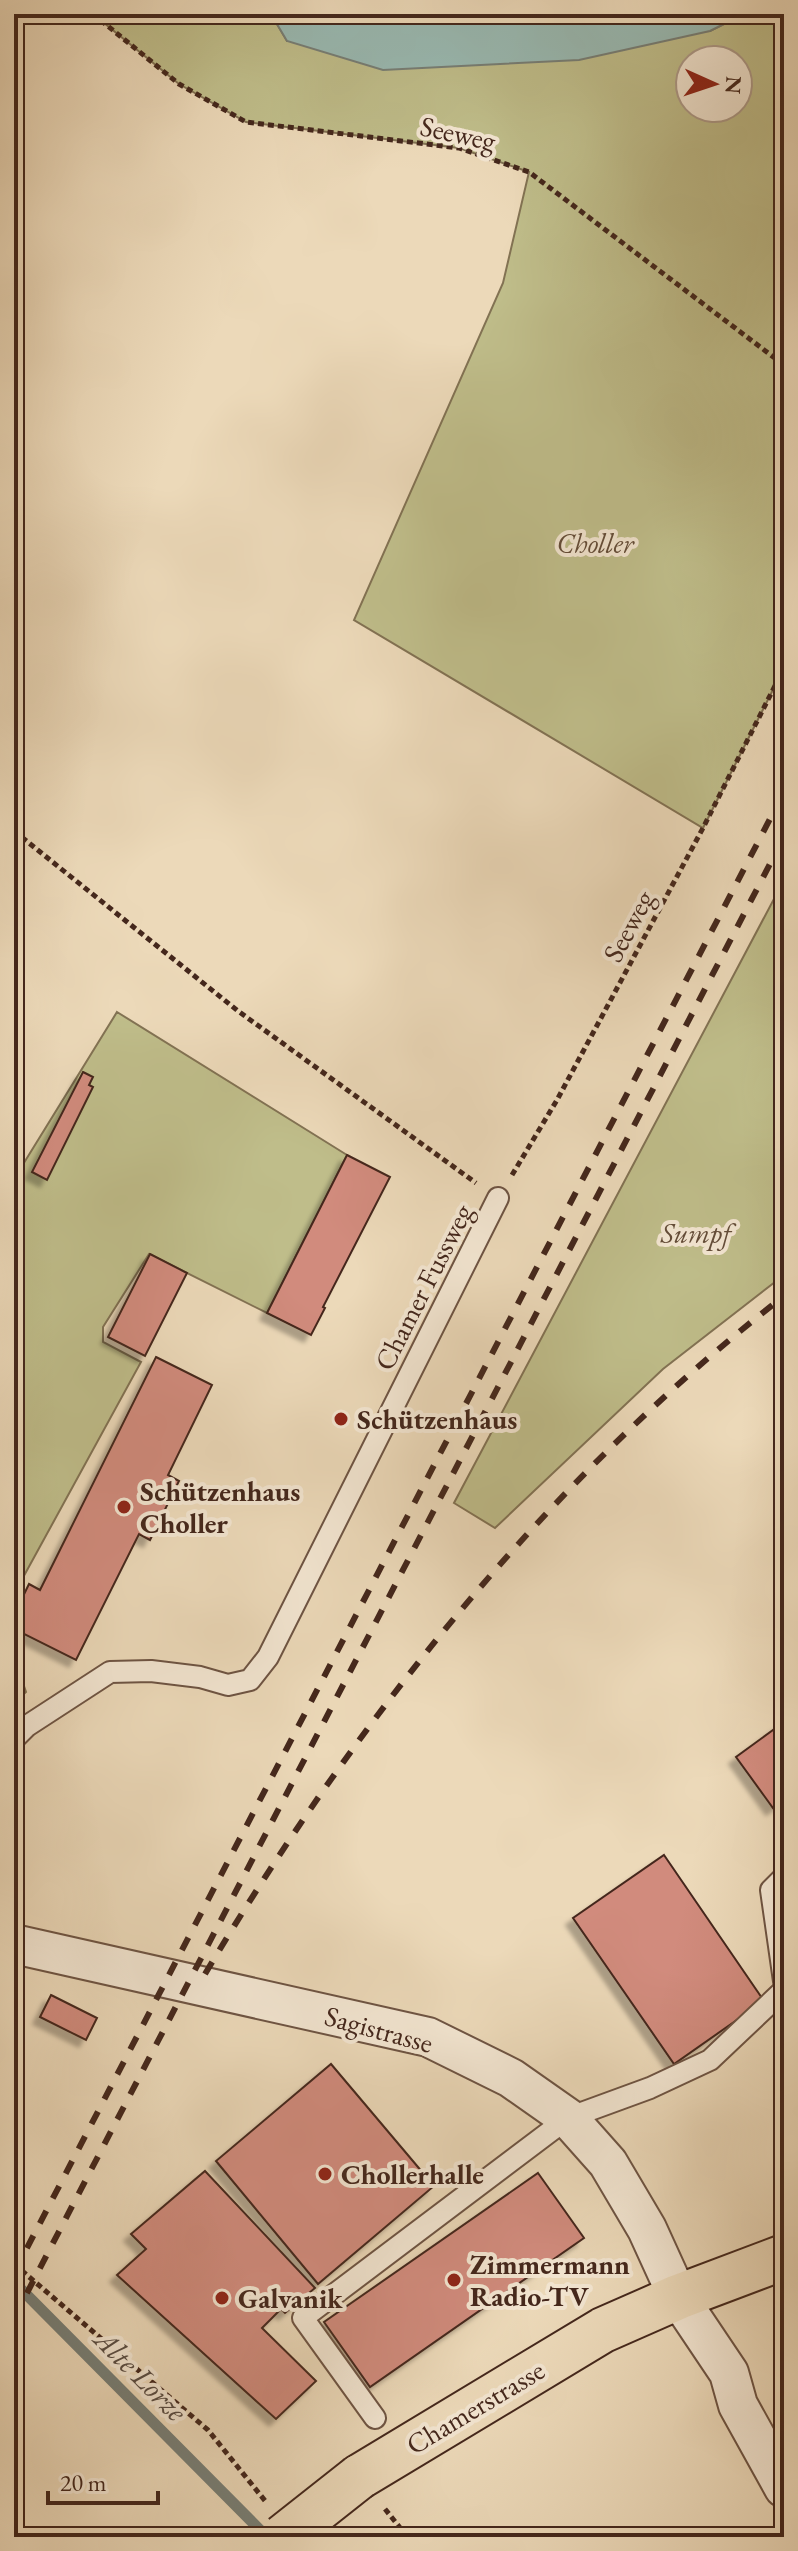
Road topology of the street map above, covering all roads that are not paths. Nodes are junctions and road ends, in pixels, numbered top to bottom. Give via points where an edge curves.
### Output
1 (498, 1198) road end
2 (14, 1739) edge
3 (784, 1877) edge
4 (14, 1944) edge
5 (784, 1981) edge
6 (784, 1990) edge
7 (568, 2118) junction
8 (784, 2257) edge
9 (678, 2297) junction
10 (375, 2418) dead end
11 (784, 2488) edge
12 (279, 2525) edge

1 - 2 lane, Chamer Fussweg via 268,1657 250,1680 228,1685 151,1671 110,1672
3 - 5 lane via 771,1890
4 - 7 street, Sagistrasse via 428,2037 511,2078
6 - 7 lane via 710,2060
7 - 9 street, Sagistrasse via 608,2163 647,2229
7 - 10 lane via 303,2318
8 - 9 main road, Chamerstrasse
9 - 11 street, Sagistrasse via 729,2373 738,2405
9 - 12 main road, Chamerstrasse, bridge via 603,2330

